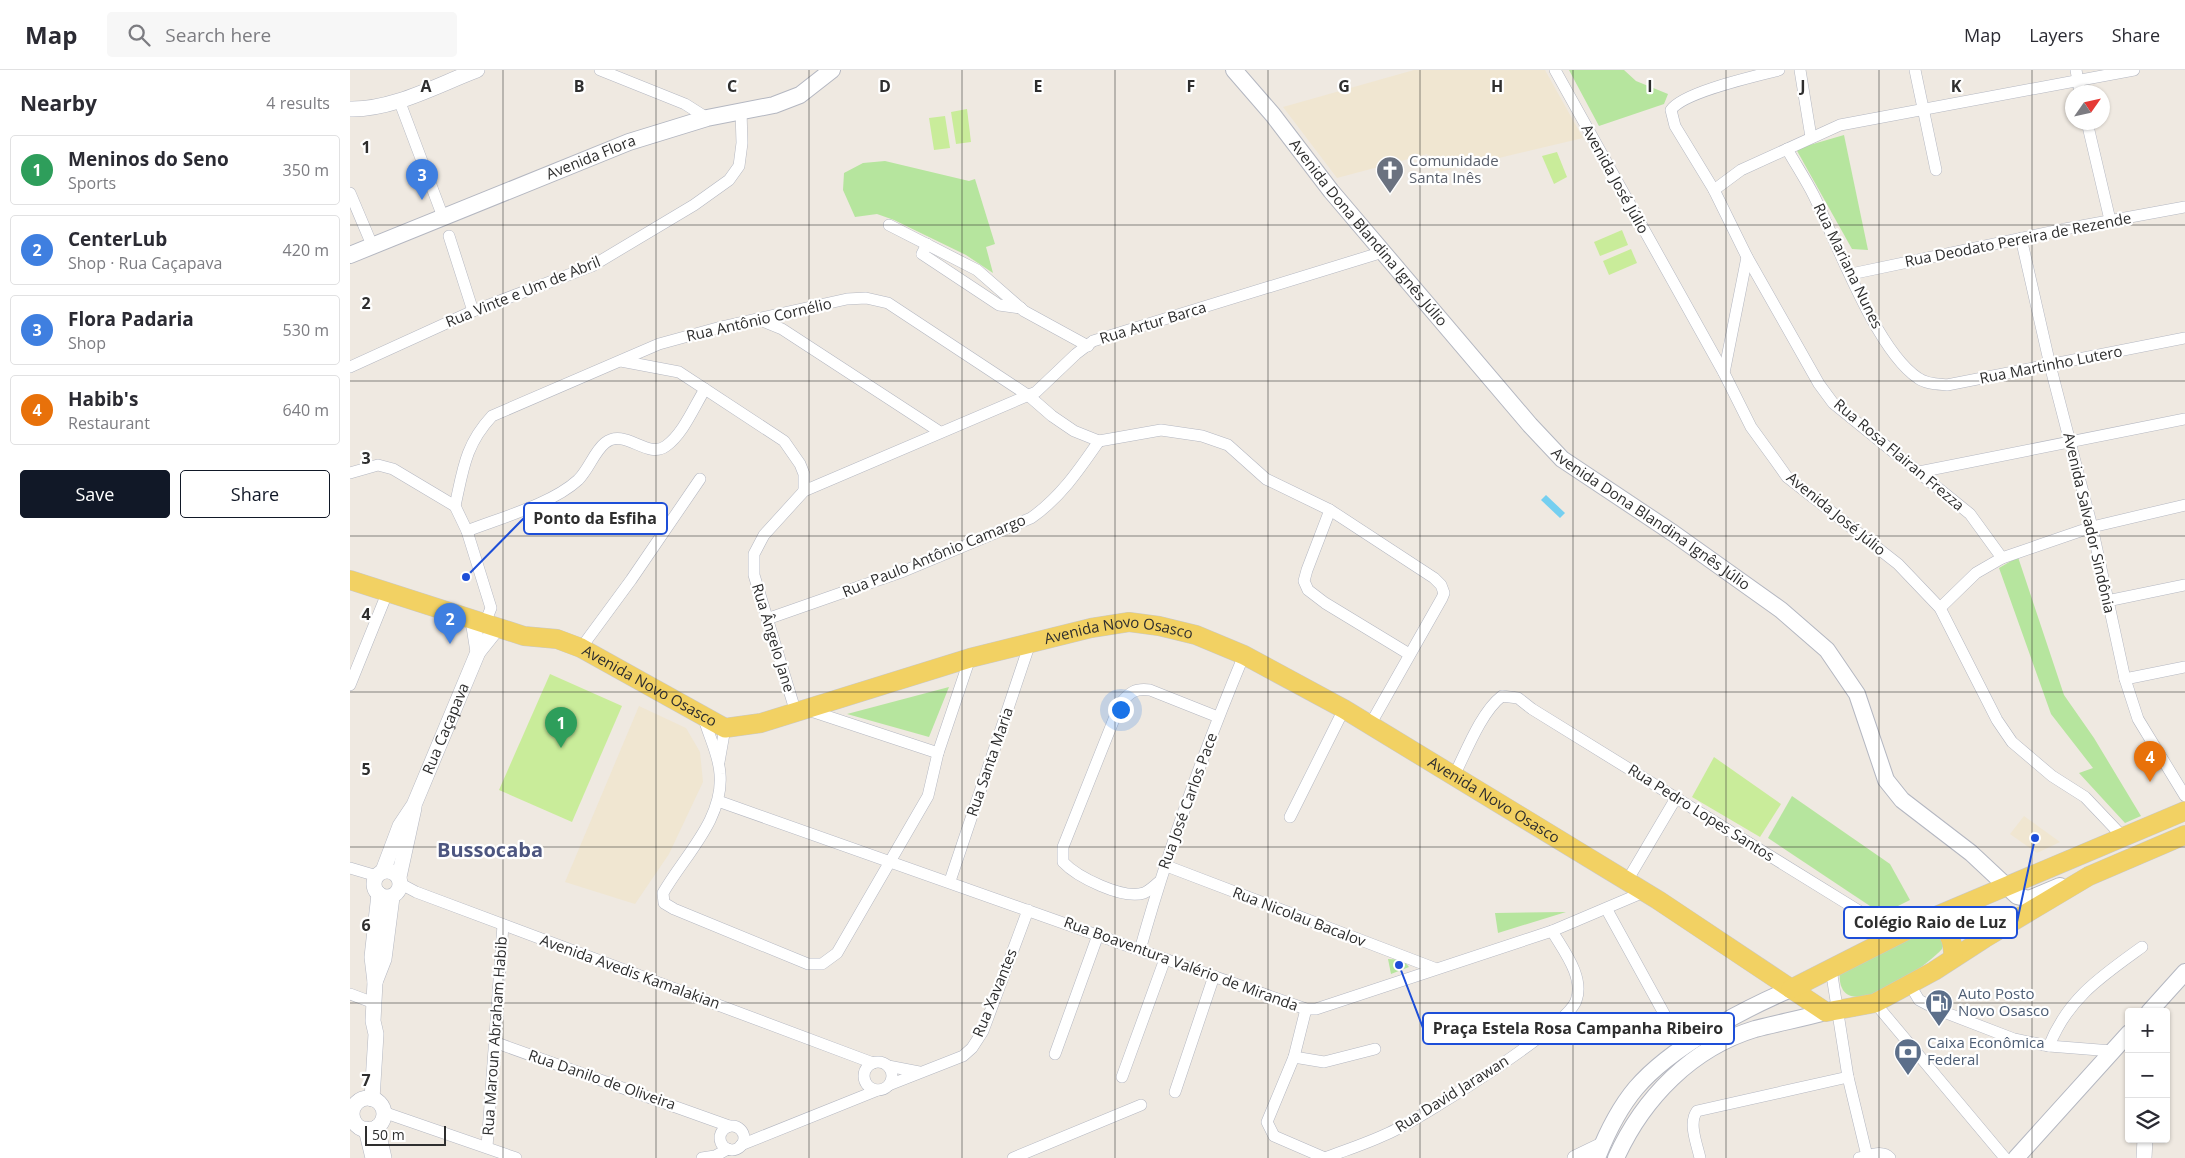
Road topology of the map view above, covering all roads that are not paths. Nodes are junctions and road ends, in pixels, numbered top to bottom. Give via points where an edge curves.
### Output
1 (477, 70) edge
2 (600, 70) edge
3 (832, 70) edge
4 (1234, 70) edge
5 (1555, 70) edge
6 (1779, 70) edge
7 (1800, 70) edge
8 (1915, 70) edge
9 (2134, 70) edge
10 (2077, 75) edge
11 (399, 100) junction
12 (350, 109) edge
13 (1922, 109) junction
14 (741, 110) junction
15 (708, 118) junction
16 (2089, 130) edge
17 (1811, 137) junction
18 (1787, 149) junction
19 (1936, 170) dead end
20 (1714, 190) junction
21 (350, 193) edge
22 (2185, 207) edge
23 (444, 217) junction
24 (2110, 220) junction
25 (889, 225) dead end
26 (449, 236) dead end
27 (2021, 238) junction
28 (927, 244) junction
29 (372, 246) junction
30 (1383, 252) junction
31 (350, 255) edge
32 (1747, 257) junction
33 (1851, 274) junction
34 (1021, 308) junction
35 (473, 311) junction
36 (760, 320) junction
37 (2185, 338) edge
38 (1088, 346) junction
39 (621, 361) junction
40 (2050, 365) junction
41 (350, 367) edge
42 (1724, 373) junction
43 (1918, 378) joint
44 (705, 389) junction
45 (1029, 396) junction
46 (2185, 419) edge
47 (940, 432) junction
48 (1099, 441) junction
49 (2072, 441) junction
50 (1919, 472) junction
51 (350, 473) edge
52 (700, 479) dead end
53 (804, 491) junction
54 (2185, 505) edge
55 (455, 506) junction
56 (1330, 510) junction
57 (2092, 526) junction
58 (467, 531) junction
59 (2002, 558) junction
60 (350, 580) edge
61 (2185, 585) edge
62 (388, 591) junction
63 (2107, 601) junction
64 (1940, 608) junction
65 (767, 619) junction
66 (485, 623) junction
67 (1030, 643) junction
68 (581, 648) junction
69 (478, 652) junction
70 (1409, 654) junction
71 (1244, 655) junction
72 (970, 658) junction
73 (2185, 667) edge
74 (2125, 679) junction
75 (350, 685) edge
76 (1344, 709) junction
77 (802, 712) junction
78 (703, 716) junction
79 (1218, 716) junction
80 (1370, 725) junction
81 (726, 728) junction
82 (938, 754) junction
83 (719, 762) junction
84 (1454, 776) junction
85 (2185, 796) edge
86 (1676, 798) junction
87 (718, 801) junction
88 (2185, 811) edge
89 (1290, 817) dead end
90 (2185, 835) edge
91 (2123, 837) junction
92 (888, 860) junction
93 (1164, 865) junction
94 (350, 869) edge
95 (2089, 876) junction
96 (950, 881) junction
97 (1627, 881) junction
98 (1159, 882) junction
99 (388, 884) junction
100 (2005, 886) junction
101 (1644, 892) junction
102 (1028, 910) junction
103 (1606, 910) junction
104 (1929, 919) junction
105 (503, 925) junction
106 (1552, 931) junction
107 (1901, 933) junction
108 (1098, 934) junction
109 (2142, 947) dead end
110 (1140, 950) junction
111 (1953, 958) junction
112 (1166, 959) junction
113 (1434, 968) junction
114 (1832, 969) junction
115 (2185, 972) edge
116 (1214, 976) junction
117 (1910, 985) junction
118 (1790, 989) junction
119 (350, 994) edge
120 (374, 1003) junction
121 (1874, 1003) junction
122 (2152, 1008) edge
123 (1306, 1009) junction
124 (1832, 1011) junction
125 (2125, 1037) edge
126 (494, 1042) junction
127 (2049, 1046) junction
128 (1683, 1048) junction
129 (1375, 1049) dead end
130 (2112, 1052) junction
131 (1055, 1054) dead end
132 (1294, 1057) junction
133 (888, 1066) junction
134 (868, 1072) junction
135 (919, 1072) junction
136 (1122, 1077) dead end
137 (1848, 1077) junction
138 (884, 1088) junction
139 (1175, 1092) dead end
140 (844, 1104) junction
141 (1141, 1105) dead end
142 (357, 1106) edge
143 (377, 1122) junction
144 (725, 1129) junction
145 (741, 1131) junction
146 (762, 1136) junction
147 (2145, 1143) edge
148 (741, 1144) junction
149 (725, 1146) junction
150 (487, 1147) junction
151 (1600, 1152) edge
152 (1889, 1156) edge
153 (1863, 1157) edge
154 (373, 1158) edge
155 (384, 1158) edge
156 (516, 1158) edge
157 (703, 1158) edge
158 (1013, 1158) edge
159 (1325, 1158) edge
160 (1575, 1158) edge
161 (1616, 1158) edge
162 (1700, 1158) edge
163 (2005, 1158) edge
164 (2016, 1158) edge
165 (2144, 1158) edge

1 - 11 street
2 - 15 street via 685,104
3 - 14 main road, Avenida Flora via 800,94 774,105
4 - 30 main road, Avenida Dona Blandina Ignês Júlio
5 - 42 street, Avenida José Júlio
6 - 20 street, Rua Rosa Flairan Frezza via 1692,96 1671,110 1675,126
7 - 17 street
8 - 13 street
9 - 10 street
10 - 13 street
11 - 12 street via 366,109
11 - 23 street
13 - 17 street via 1840,125
13 - 19 street
14 - 15 main road, Avenida Flora
14 - 35 street, Rua Vinte e Um de Abril via 739,166 730,180 592,266
15 - 23 main road, Avenida Flora via 629,142
16 - 24 street
17 - 18 street
18 - 20 street via 1741,170
18 - 33 street, Rua Mariana Nunes via 1813,193
20 - 32 street, Rua Rosa Flairan Frezza
21 - 29 street
22 - 24 street, Rua Deodato Pereira de Rezende
23 - 29 main road, Avenida Flora
24 - 27 street, Rua Deodato Pereira de Rezende
25 - 28 street
26 - 35 street
27 - 33 street, Rua Deodato Pereira de Rezende
27 - 40 street, Avenida Salvador Sindônia
28 - 34 street via 978,270
28 - 34 street via 922,254 999,305
29 - 31 main road, Avenida Flora
30 - 38 street, Rua Artur Barca via 1114,335
30 - 100 main road, Avenida Dona Blandina Ignês Júlio via 1530,425 1562,458 1773,604 1828,650 1857,694 1886,780 1902,800 1994,872
32 - 42 street
32 - 50 street, Rua Rosa Flairan Frezza via 1833,403
33 - 43 street, Rua Mariana Nunes via 1877,328 1895,354
34 - 38 street
35 - 41 street, Rua Vinte e Um de Abril
36 - 39 street, Rua Antônio Cornélio via 659,344
36 - 45 street, Rua Antônio Cornélio via 847,299 866,298 888,303
36 - 47 street via 782,329
37 - 40 street, Rua Martinho Lutero
38 - 45 street, Rua Artur Barca
39 - 44 street via 679,372
39 - 55 street, Rua Antônio Cornélio via 492,416 470,447
40 - 43 street, Rua Martinho Lutero via 1947,384 1931,384
40 - 49 street, Avenida Salvador Sindônia
42 - 64 street, Avenida José Júlio via 1751,427 1787,477 1898,564
44 - 53 street via 784,441 804,474
44 - 58 street via 667,446 650,450 622,438 613,439 606,442 569,487 543,501
45 - 47 street, Rua Artur Barca
45 - 48 street, Rua Antônio Cornélio via 1052,416
46 - 49 street
47 - 53 street, Rua Artur Barca
48 - 56 street via 1161,430 1202,436 1228,445 1266,479
48 - 65 street, Rua Paulo Antônio Camargo via 1071,480 1031,518 904,571
49 - 50 street
49 - 57 street, Avenida Salvador Sindônia
50 - 59 street, Rua Rosa Flairan Frezza via 1970,514
51 - 55 street via 378,465 393,469
52 - 68 street
53 - 65 street, Rua Ângelo Jane via 764,535 754,554 754,575
54 - 57 street
55 - 58 street
56 - 70 street via 1307,570 1304,581 1308,590
56 - 70 street via 1442,585 1442,598
57 - 59 street
57 - 63 street, Avenida Salvador Sindônia
58 - 66 street via 490,608
59 - 64 street via 1976,573
60 - 62 main road, Avenida Novo Osasco
61 - 63 street
62 - 66 main road, Avenida Novo Osasco
62 - 75 street
63 - 74 street, Avenida Salvador Sindônia
64 - 91 street, Avenida José Júlio via 1997,720 2012,742 2052,776 2085,797
65 - 77 street, Rua Ângelo Jane
66 - 68 main road, Avenida Novo Osasco via 524,636 557,639
66 - 69 street
66 - 69 street, Rua Caçapava
67 - 71 main road, Avenida Novo Osasco via 1128,622 1196,635
67 - 72 main road, Avenida Novo Osasco
67 - 96 street, Rua Santa Maria
68 - 78 main road, Avenida Novo Osasco
69 - 99 street, Rua Caçapava via 414,805 413,818 397,851
70 - 80 street
71 - 76 main road, Avenida Novo Osasco
71 - 79 street, Rua José Carlos Pace
72 - 77 main road, Avenida Novo Osasco
72 - 82 street
73 - 74 street
74 - 85 street, Avenida Salvador Sindônia via 2138,718
76 - 80 main road, Avenida Novo Osasco
76 - 89 street
77 - 81 main road, Avenida Novo Osasco
77 - 82 street
78 - 81 main road, Avenida Novo Osasco
78 - 83 street
79 - 93 street, Rua José Carlos Pace
79 - 98 street via 1150,690 1129,692 1120,704 1063,847 1063,862 1072,872 1108,889 1137,895 1146,893
80 - 84 main road, Avenida Novo Osasco
81 - 83 street
82 - 92 street via 928,796
83 - 87 street
84 - 86 street, Rua Pedro Lopes Santos via 1487,712 1502,696 1518,698
84 - 97 main road, Avenida Novo Osasco
86 - 97 street
86 - 107 street, Rua Pedro Lopes Santos via 1885,927
87 - 92 street, Rua Boaventura Valério de Miranda
87 - 92 street via 711,819 664,893 664,903 808,964 822,964 836,953
88 - 91 main road
90 - 95 main road
91 - 100 main road
92 - 96 street, Rua Boaventura Valério de Miranda
93 - 98 street, Rua José Carlos Pace
93 - 113 street, Rua Nicolau Bacalov
94 - 99 street, Avenida Avedis Kamalakian
95 - 100 main road, Avenida Dona Blandina Ignês Júlio via 2029,899 2017,896
95 - 111 main road
96 - 102 street, Rua Boaventura Valério de Miranda
97 - 101 main road, Avenida Novo Osasco
98 - 110 street, Rua José Carlos Pace
99 - 105 street, Avenida Avedis Kamalakian
99 - 120 street, Rua Caçapava via 379,945 382,969 375,982
100 - 104 main road
101 - 103 street, Rua Boaventura Valério de Miranda
101 - 118 main road, Avenida Novo Osasco
102 - 108 street, Rua Boaventura Valério de Miranda
102 - 135 street, Rua Xavantes via 979,1037 963,1056
103 - 106 street, Rua Boaventura Valério de Miranda
103 - 128 street
104 - 107 main road
104 - 111 main road via 1941,924 1951,936
105 - 126 street, Rua Maroun Abraham Habib
105 - 134 street, Avenida Avedis Kamalakian via 855,1054
106 - 113 street, Rua Boaventura Valério de Miranda
106 - 159 street, Rua David Jarawan via 1571,964 1578,984 1576,1001 1560,1021 1535,1042 1416,1119 1388,1134
107 - 114 main road
108 - 110 street, Rua Boaventura Valério de Miranda
108 - 131 street
109 - 127 street via 2080,995 2067,1010
110 - 112 street, Rua Boaventura Valério de Miranda
111 - 117 main road
112 - 116 street, Rua Boaventura Valério de Miranda
112 - 136 street
113 - 123 street, Rua Boaventura Valério de Miranda via 1376,991 1322,1008
114 - 118 main road
114 - 124 street
115 - 122 main road
116 - 123 street, Rua Boaventura Valério de Miranda
116 - 139 street
117 - 121 main road
117 - 127 street via 1919,1000 1936,1009 2014,1039
118 - 124 main road, Avenida Novo Osasco
118 - 128 main road
119 - 120 street
120 - 142 street, Rua Caçapava via 376,1034
121 - 124 main road
121 - 163 street
123 - 132 street
124 - 137 street
124 - 161 main road via 1754,1030 1702,1053 1668,1081 1646,1106 1627,1133
125 - 130 main road
126 - 144 street, Rua Danilo de Oliveira via 709,1118
126 - 150 street, Rua Maroun Abraham Habib
127 - 130 street
128 - 151 main road via 1636,1088
129 - 132 street via 1324,1062
130 - 164 main road
132 - 159 street via 1267,1122 1274,1136
133 - 134 street via 881,1062
133 - 135 street
133 - 138 street via 892,1073
134 - 138 street via 871,1088
134 - 140 street
135 - 138 street, Rua Xavantes
137 - 153 street
137 - 162 street via 1698,1111 1694,1116 1694,1128
138 - 140 street, Rua Xavantes
140 - 146 street, Rua Xavantes
141 - 158 street
142 - 143 street via 358,1126
142 - 143 street via 380,1104
143 - 150 street via 420,1126
143 - 154 street
143 - 155 street
144 - 145 street via 736,1127
144 - 149 street
145 - 146 street
145 - 148 street
146 - 148 street, Rua Xavantes
147 - 165 street
148 - 149 street via 736,1149
149 - 157 street
150 - 156 street
151 - 160 street
152 - 153 street via 1879,1153

